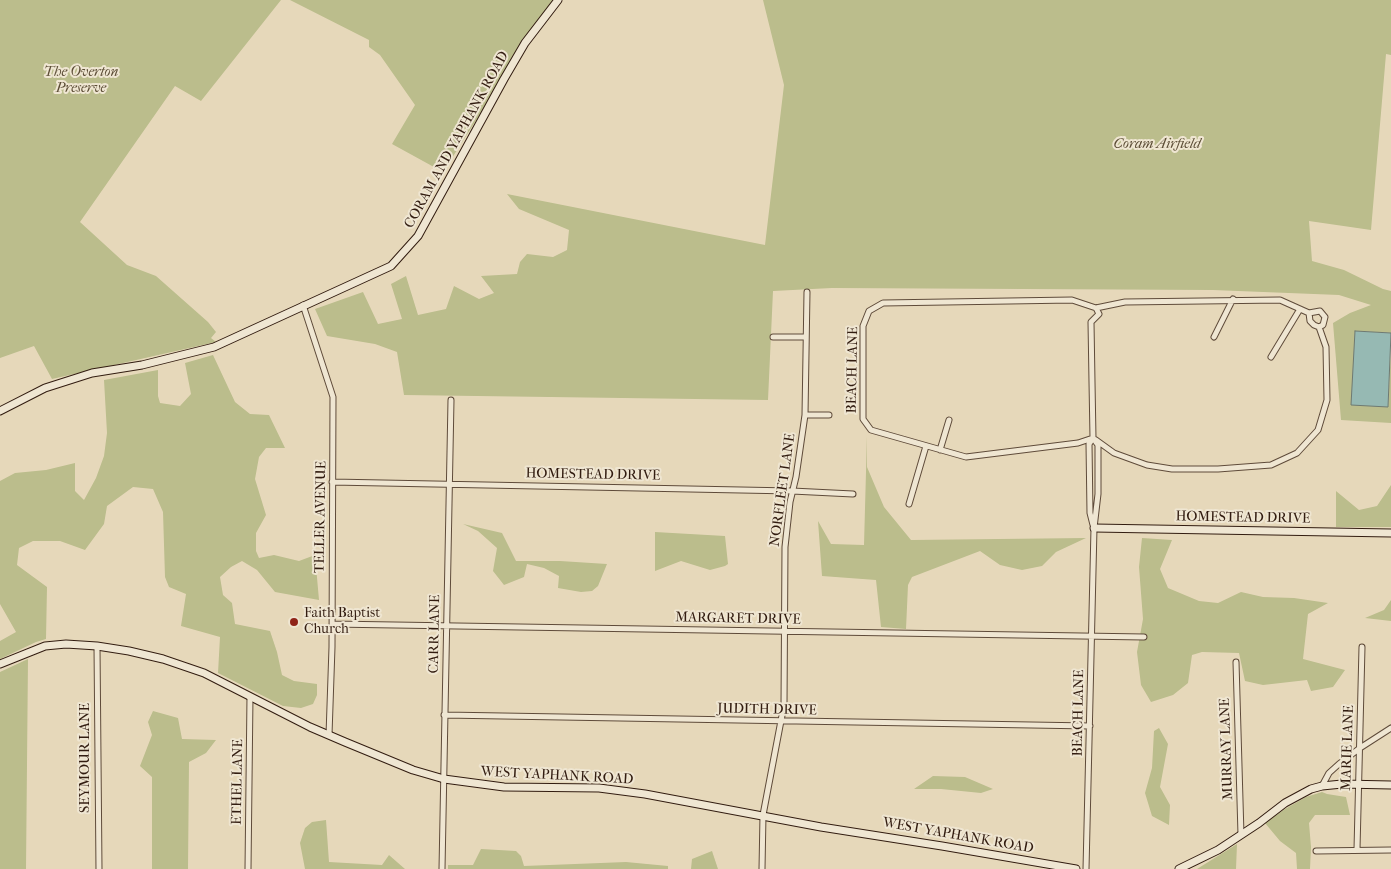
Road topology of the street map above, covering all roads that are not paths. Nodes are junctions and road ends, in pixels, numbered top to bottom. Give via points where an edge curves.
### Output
1 (558, 0) edge
2 (807, 292) dead end
3 (1233, 299) junction
4 (304, 305) junction
5 (1096, 308) junction
6 (1300, 309) junction
7 (1309, 313) junction
8 (1319, 327) junction
9 (773, 337) dead end
10 (806, 337) junction
11 (1214, 337) dead end
12 (1271, 357) dead end
13 (451, 400) dead end
14 (0, 411) edge
15 (805, 415) junction
16 (829, 416) dead end
17 (949, 420) dead end
18 (1093, 438) junction
19 (926, 446) junction
20 (940, 450) junction
21 (332, 482) junction
22 (449, 484) junction
23 (792, 491) junction
24 (853, 494) dead end
25 (909, 504) dead end
26 (1094, 528) junction
27 (1391, 533) edge
28 (332, 624) junction
29 (447, 625) junction
30 (786, 632) junction
31 (1144, 636) dead end
32 (1092, 637) junction
33 (97, 646) junction
34 (1362, 648) dead end
35 (1236, 662) dead end
36 (0, 664) edge
37 (250, 696) junction
38 (444, 716) junction
39 (781, 721) junction
40 (1090, 726) junction
41 (1391, 728) edge
42 (329, 734) junction
43 (1360, 748) junction
44 (444, 779) junction
45 (1359, 784) junction
46 (1391, 785) edge
47 (1322, 786) junction
48 (763, 815) junction
49 (1241, 835) junction
50 (1357, 849) junction
51 (1316, 850) dead end
52 (1391, 850) edge
53 (98, 869) edge
54 (248, 869) edge
55 (442, 869) edge
56 (762, 869) edge
57 (1076, 869) edge
58 (1086, 869) edge
59 (1179, 869) edge

1 - 4 street, CORAM AND YAPHANK ROAD via 525,44 410,247 391,266
2 - 10 street, NORFLEET LANE
3 - 5 street via 1125,302
3 - 6 street via 1280,300
3 - 11 street
4 - 14 street, CORAM AND YAPHANK ROAD via 214,347 142,365 92,373 45,388
4 - 21 street, TELLER AVENUE via 333,397
5 - 18 street, BEACH LANE via 1100,314 1092,322
5 - 19 street, BEACH LANE via 1072,300 996,300 883,303 868,311 862,326 864,419 871,430
6 - 7 street
6 - 12 street
7 - 8 street via 1310,321
7 - 8 street via 1323,313 1324,321
8 - 18 street via 1326,348 1327,400 1318,430 1288,457 1271,465 1172,469 1147,465 1114,453
9 - 10 street
10 - 15 street, NORFLEET LANE
13 - 22 street, CARR LANE
15 - 16 street
15 - 23 street, NORFLEET LANE
17 - 20 street
18 - 20 street, BEACH LANE via 1078,443 966,457
18 - 26 street, BEACH LANE via 1098,445
19 - 20 street, BEACH LANE
19 - 25 street
21 - 22 street, HOMESTEAD DRIVE
21 - 28 street, TELLER AVENUE
22 - 23 street, HOMESTEAD DRIVE
22 - 29 street, CARR LANE
23 - 24 street, HOMESTEAD DRIVE
23 - 30 street, NORFLEET LANE via 786,547
26 - 27 street, HOMESTEAD DRIVE
26 - 32 street, BEACH LANE
28 - 29 street, MARGARET DRIVE
28 - 42 street, TELLER AVENUE
29 - 30 street, MARGARET DRIVE
29 - 38 street, CARR LANE
30 - 32 street, MARGARET DRIVE
30 - 39 street, NORFLEET LANE
31 - 32 street, MARGARET DRIVE
32 - 40 street, BEACH LANE
33 - 36 street, WEST YAPHANK ROAD via 45,646
33 - 37 street, WEST YAPHANK ROAD via 163,659 204,673
33 - 53 street, SEYMOUR LANE
34 - 43 street, MARIE LANE
35 - 49 street, MURRAY LANE
37 - 42 street, WEST YAPHANK ROAD
37 - 54 street, ETHEL LANE
38 - 39 street, JUDITH DRIVE
38 - 44 street, CARR LANE
39 - 40 street, JUDITH DRIVE
39 - 48 street, NORFLEET LANE
40 - 58 street, BEACH LANE
41 - 43 street
42 - 44 street, WEST YAPHANK ROAD via 364,751
43 - 45 street, MARIE LANE
43 - 47 street via 1329,773
44 - 48 street, WEST YAPHANK ROAD via 504,787 608,789
44 - 55 street, CARR LANE
45 - 46 street
45 - 47 street
45 - 50 street, MARIE LANE
47 - 49 street via 1285,803
48 - 56 street, NORFLEET LANE
48 - 57 street, WEST YAPHANK ROAD
49 - 59 street
50 - 51 street
50 - 52 street

